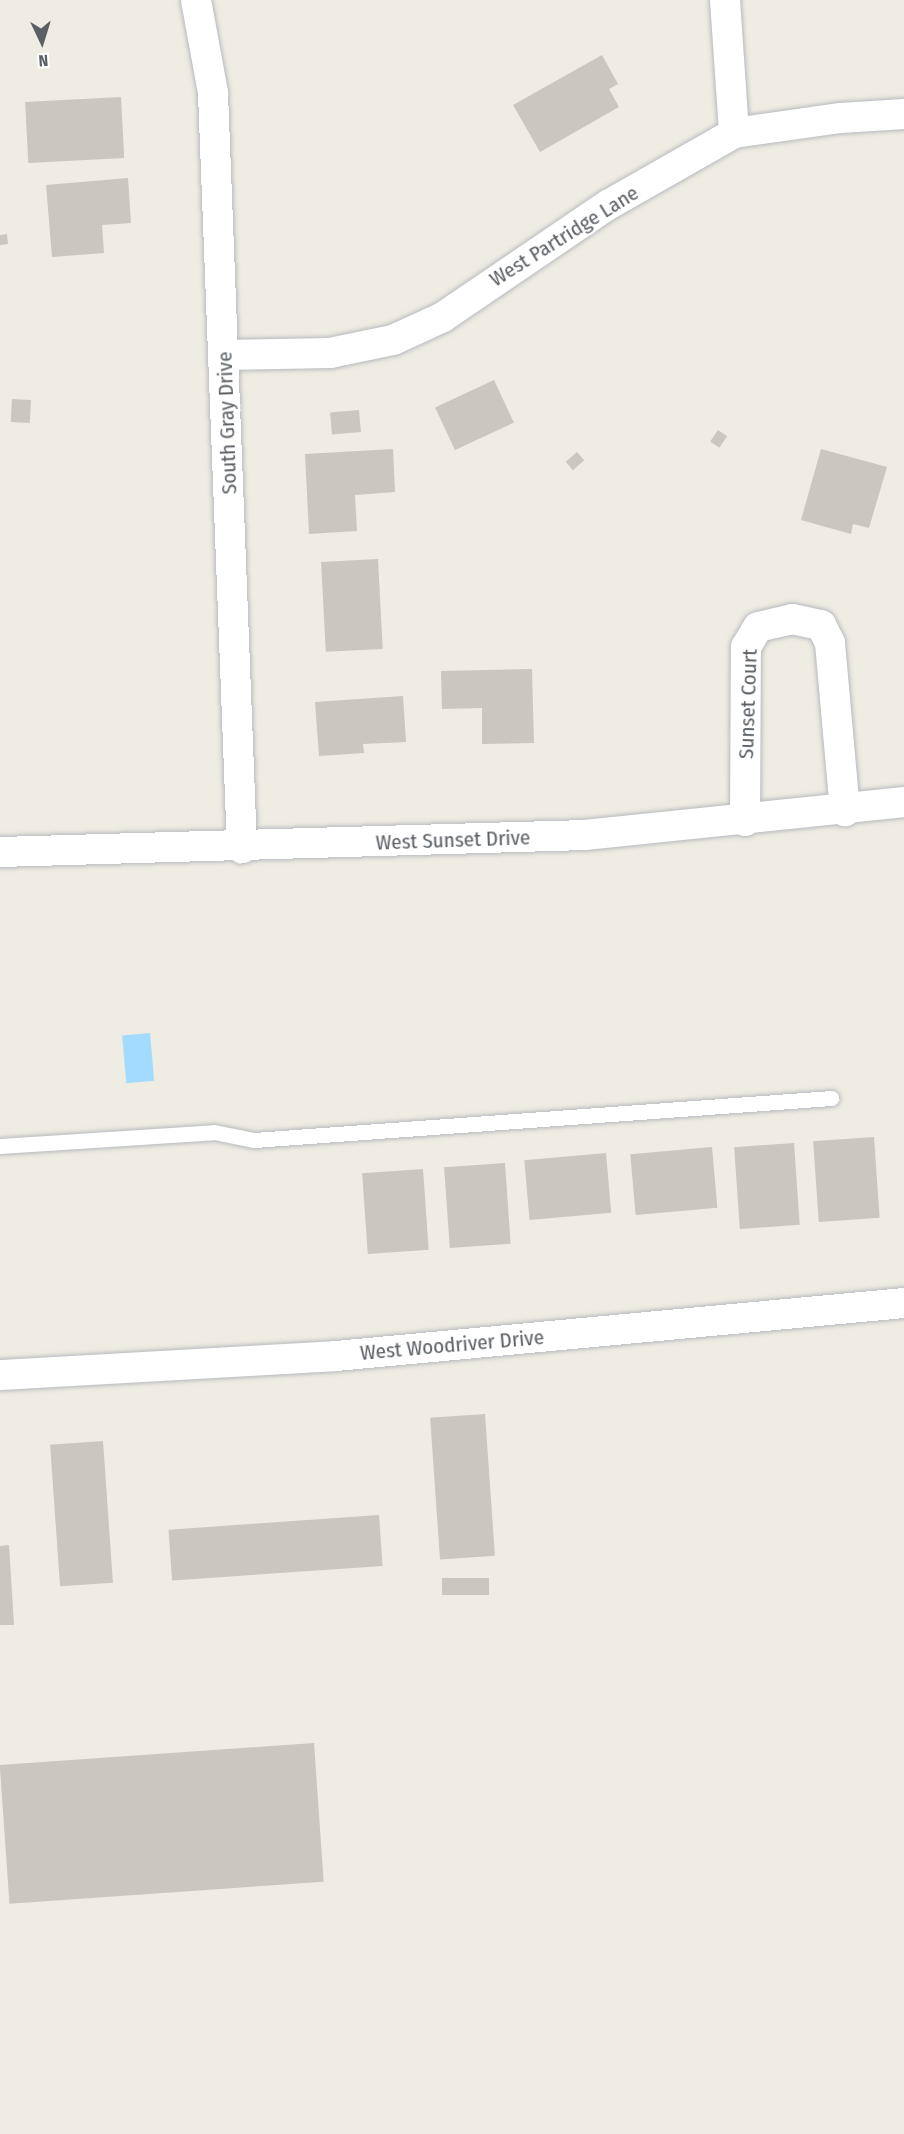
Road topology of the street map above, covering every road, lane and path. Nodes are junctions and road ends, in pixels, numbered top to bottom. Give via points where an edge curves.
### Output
1 (196, 0) edge
2 (725, 0) edge
3 (904, 114) edge
4 (734, 133) junction
5 (225, 355) junction
6 (904, 802) edge
7 (845, 811) junction
8 (745, 821) junction
9 (242, 848) junction
10 (0, 852) edge
11 (831, 1098) dead end
12 (0, 1146) edge
13 (904, 1303) edge
14 (0, 1375) edge

1 - 5 street, South Gray Drive via 213,93
2 - 4 street
3 - 4 street, West Partridge Lane via 841,118
4 - 5 street, West Partridge Lane via 608,205 443,317 393,340 330,353
5 - 9 street, South Gray Drive
6 - 7 street, West Sunset Drive
7 - 8 street, West Sunset Drive
7 - 8 street, Sunset Court via 830,643 821,625 792,619 758,627 746,647
8 - 9 street, West Sunset Drive via 585,835
9 - 10 street, West Sunset Drive
11 - 12 lane via 254,1140 214,1132
13 - 14 street, West Woodriver Drive via 336,1356

